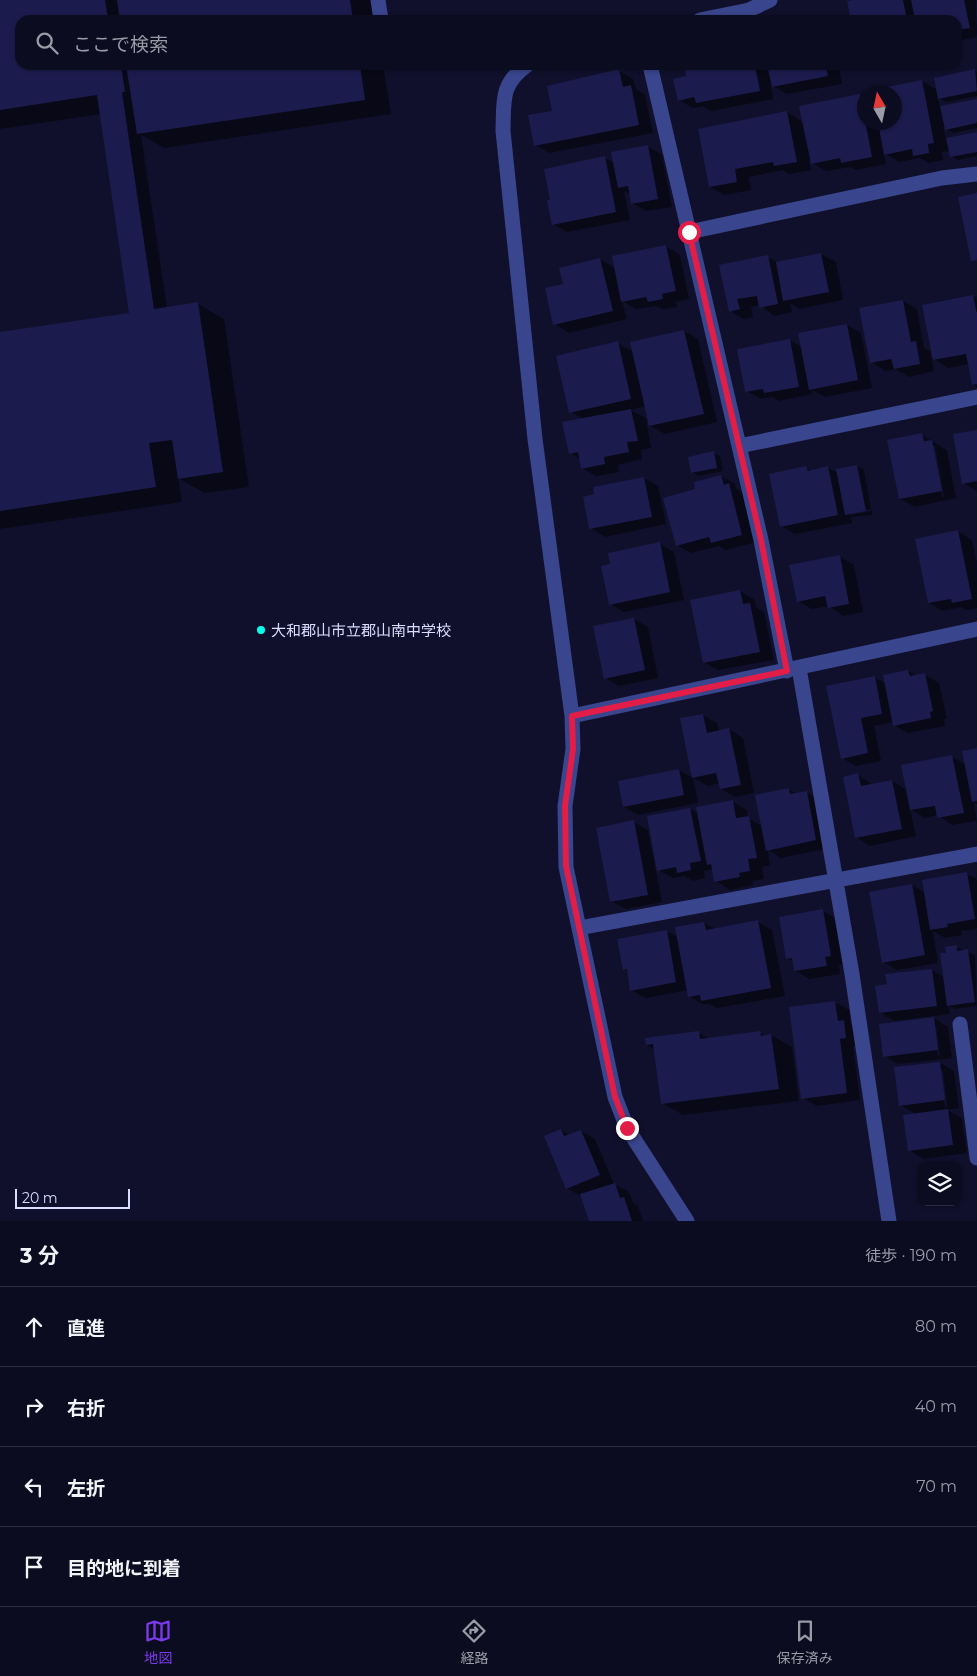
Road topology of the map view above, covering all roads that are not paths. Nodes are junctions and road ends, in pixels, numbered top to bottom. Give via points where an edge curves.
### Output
1 (378, 0) edge
2 (770, 0) edge
3 (380, 15) edge
4 (724, 15) edge
5 (515, 70) edge
6 (651, 70) edge
7 (977, 174) edge
8 (689, 232) junction
9 (977, 397) edge
10 (739, 446) junction
11 (977, 629) edge
12 (793, 670) junction
13 (572, 716) junction
14 (977, 854) edge
15 (836, 880) junction
16 (579, 928) junction
17 (960, 1024) dead end
18 (977, 1158) edge
19 (687, 1221) edge
20 (889, 1221) edge

1 - 3 street
2 - 4 street via 749,10
5 - 13 street via 504,97 504,131 535,439
6 - 8 street
7 - 8 street via 942,178
8 - 10 street
9 - 10 street
10 - 12 street
11 - 12 street
12 - 13 street
12 - 15 street
13 - 16 street via 573,749 564,834 566,866
14 - 15 street
15 - 16 street
15 - 20 street
16 - 19 street via 615,1097 627,1128
17 - 18 street

